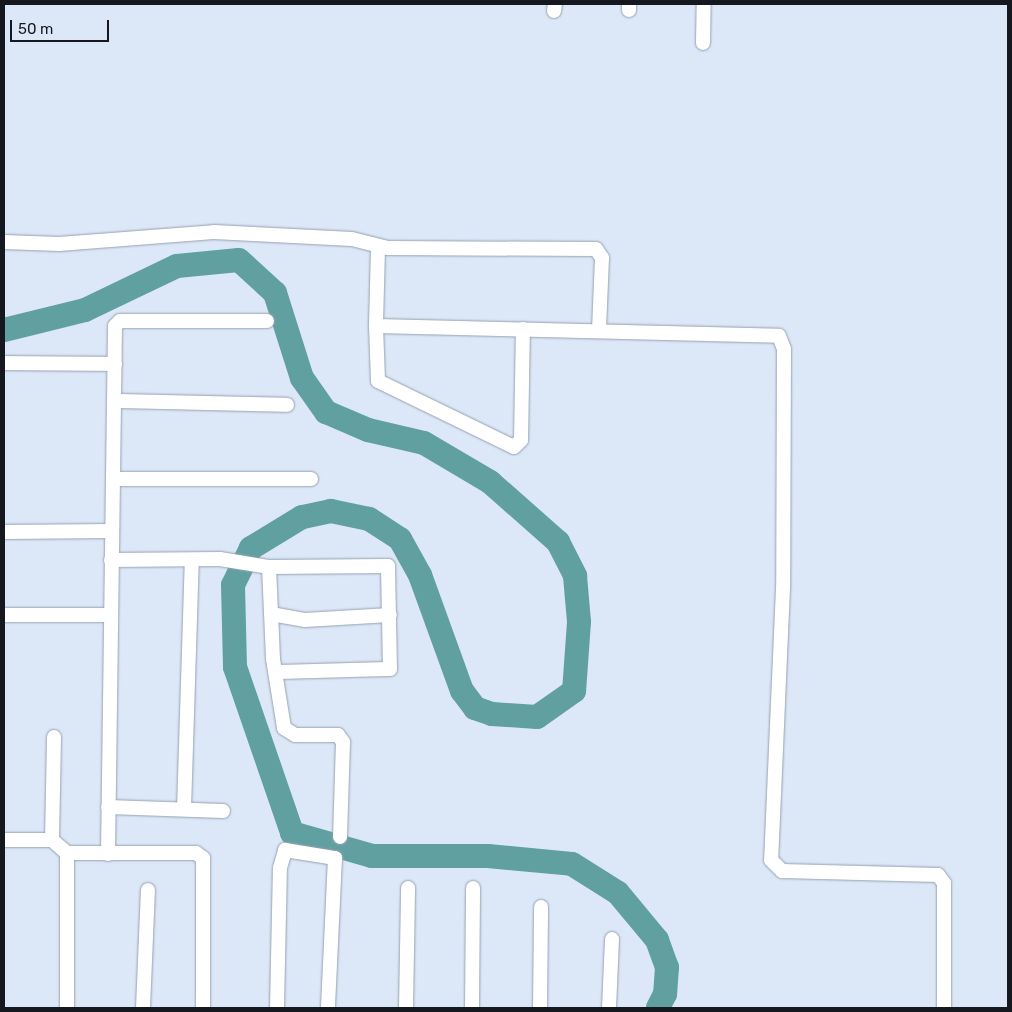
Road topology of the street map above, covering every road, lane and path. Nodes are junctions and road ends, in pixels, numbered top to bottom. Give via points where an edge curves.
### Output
1 (704, 4) edge
2 (703, 43) dead end
3 (4, 242) edge
4 (378, 248) junction
5 (267, 321) dead end
6 (376, 326) junction
7 (523, 329) junction
8 (599, 330) junction
9 (4, 363) edge
10 (115, 364) junction
11 (116, 402) junction
12 (287, 404) dead end
13 (113, 479) junction
14 (311, 479) dead end
15 (111, 531) junction
16 (4, 532) edge
17 (111, 560) junction
18 (192, 560) junction
19 (269, 567) junction
20 (271, 614) junction
21 (4, 615) edge
22 (110, 615) junction
23 (390, 615) junction
24 (276, 672) junction
25 (54, 737) dead end
26 (108, 807) junction
27 (184, 810) junction
28 (223, 811) dead end
29 (340, 837) dead end
30 (4, 840) edge
31 (52, 840) junction
32 (67, 853) junction
33 (108, 854) junction
34 (408, 888) dead end
35 (473, 888) dead end
36 (148, 890) dead end
37 (541, 907) dead end
38 (612, 939) dead end
39 (67, 1008) edge
40 (143, 1008) edge
41 (203, 1008) edge
42 (277, 1008) edge
43 (328, 1008) edge
44 (406, 1008) edge
45 (472, 1008) edge
46 (540, 1008) edge
47 (609, 1008) edge
48 (944, 1008) edge

1 - 2 street
3 - 4 street via 58,244 214,232 352,239
4 - 6 street
4 - 8 street via 596,249 602,258
5 - 10 street via 120,321 115,326
6 - 7 street
6 - 7 street via 378,382 514,447 521,440
7 - 8 street
8 - 48 street via 768,332 782,341 783,588 771,860 782,871 942,878
9 - 10 street
10 - 11 street
11 - 12 street
11 - 13 street
13 - 14 street
13 - 15 street
15 - 16 street
15 - 17 street
17 - 18 street
17 - 22 street
18 - 19 street via 232,561
18 - 27 street
19 - 20 street
19 - 23 street via 385,564 390,570
20 - 23 street via 305,620
20 - 24 street
21 - 22 street
22 - 26 street
23 - 24 street via 390,669
24 - 29 street via 282,722 288,732 342,738
25 - 31 street
26 - 27 street
26 - 33 street
27 - 28 street
30 - 31 street
31 - 32 street
32 - 33 street
32 - 39 street
33 - 41 street via 196,853 203,858
34 - 44 street
35 - 45 street
36 - 40 street
37 - 46 street
38 - 47 street
42 - 43 street via 280,868 285,850 335,858

